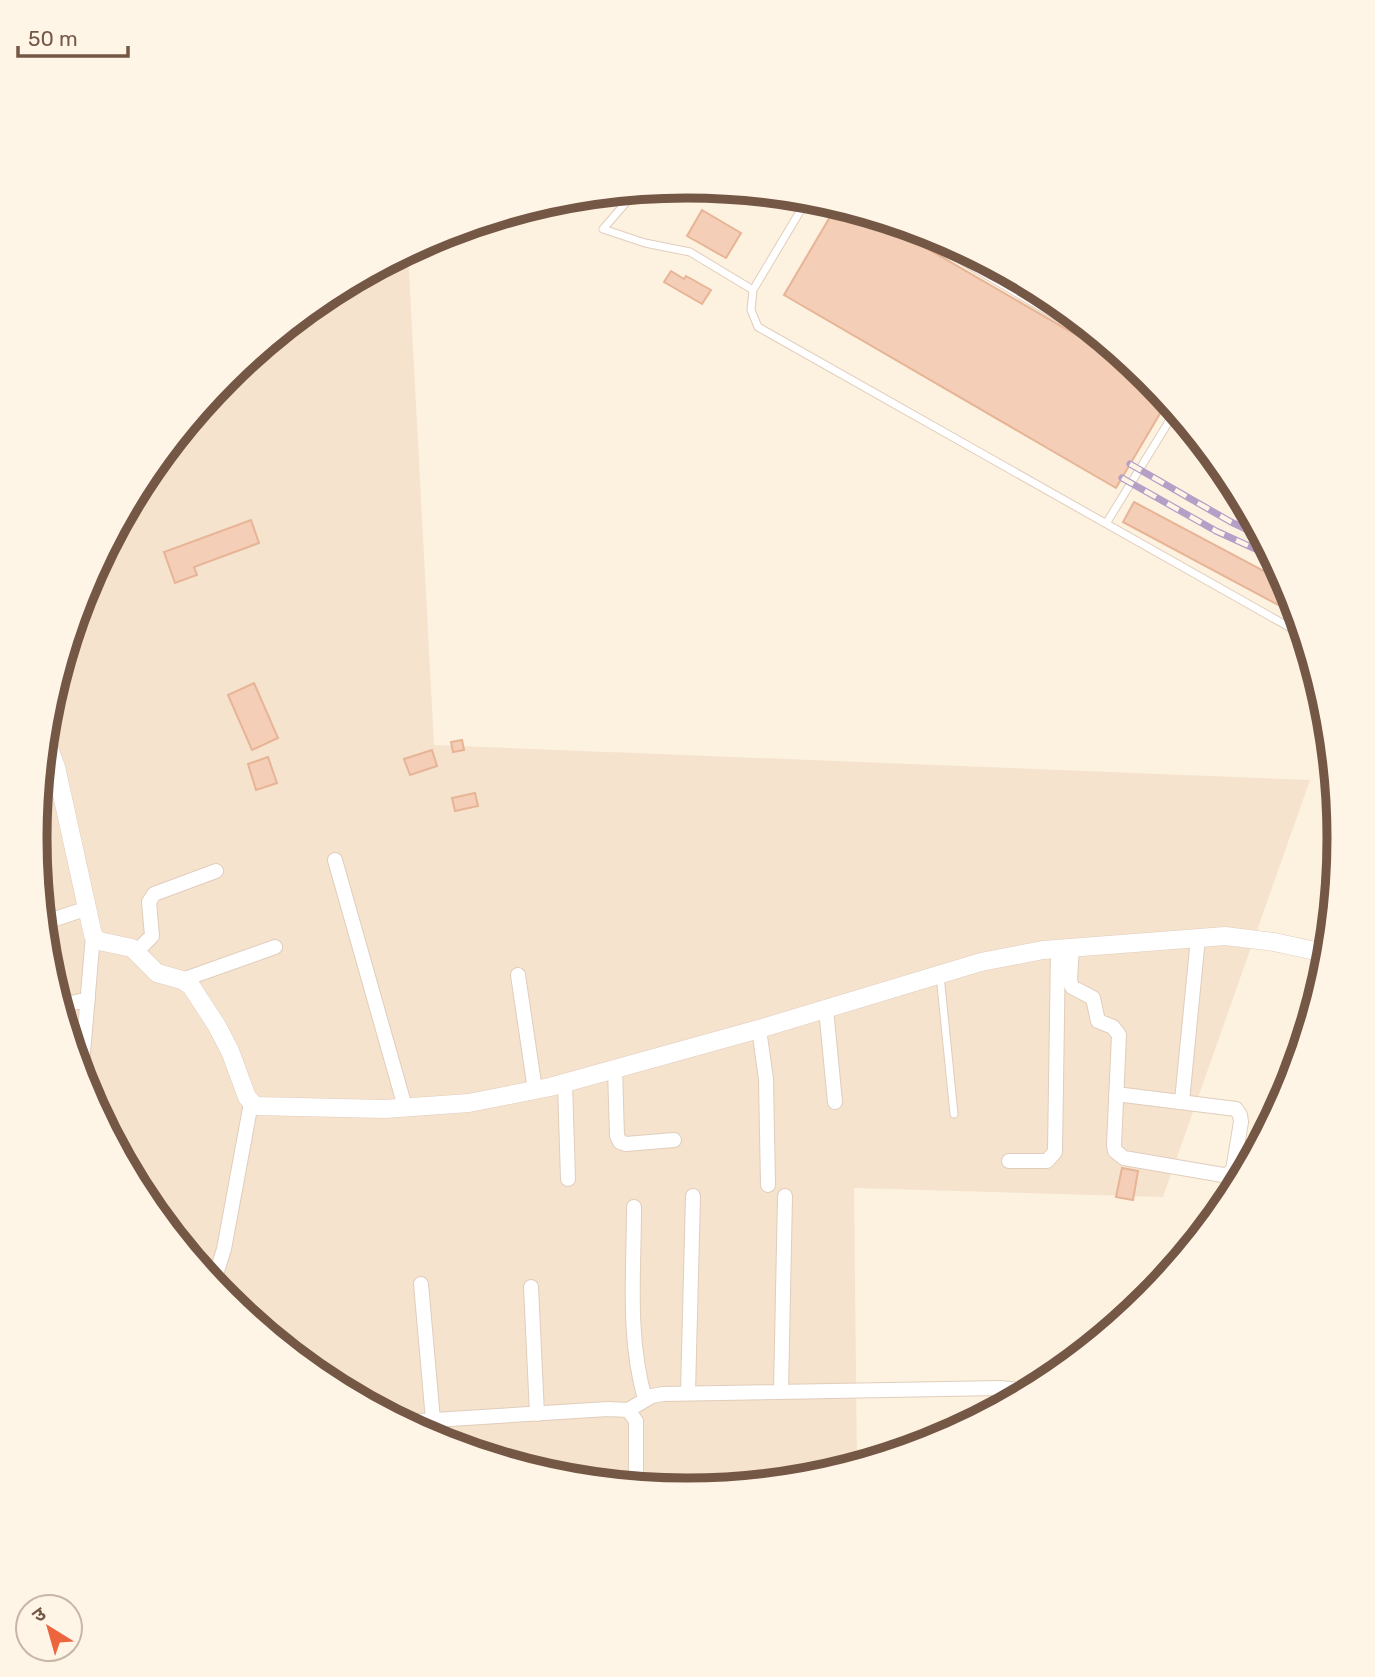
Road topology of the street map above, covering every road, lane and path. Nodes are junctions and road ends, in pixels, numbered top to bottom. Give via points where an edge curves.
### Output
1 (627, 202) edge
2 (801, 209) edge
3 (958, 258) edge
4 (753, 290) junction
5 (1059, 318) edge
6 (1171, 418) edge
7 (1107, 523) junction
8 (1292, 629) edge
9 (53, 758) edge
10 (335, 860) dead end
11 (216, 871) dead end
12 (88, 908) junction
13 (53, 920) edge
14 (93, 935) junction
15 (1198, 938) junction
16 (275, 947) dead end
17 (1065, 948) junction
18 (136, 951) junction
19 (1317, 951) edge
20 (940, 974) junction
21 (518, 975) dead end
22 (182, 980) junction
23 (88, 999) junction
24 (69, 1004) edge
25 (826, 1009) junction
26 (759, 1029) junction
27 (83, 1050) edge
28 (615, 1069) junction
29 (565, 1083) junction
30 (535, 1090) junction
31 (1116, 1094) junction
32 (1182, 1101) junction
33 (835, 1102) dead end
34 (251, 1103) junction
35 (405, 1107) junction
36 (954, 1114) dead end
37 (674, 1140) dead end
38 (1009, 1161) dead end
39 (568, 1179) dead end
40 (768, 1185) dead end
41 (692, 1196) dead end
42 (786, 1196) dead end
43 (634, 1207) dead end
44 (217, 1272) edge
45 (421, 1284) dead end
46 (530, 1287) dead end
47 (1013, 1390) edge
48 (781, 1391) junction
49 (688, 1392) junction
50 (645, 1399) junction
51 (628, 1410) junction
52 (537, 1414) junction
53 (433, 1420) junction
54 (422, 1421) edge
55 (636, 1476) edge

1 - 4 lane via 603,229 690,252
2 - 4 lane
3 - 5 lane
4 - 7 lane via 751,310 758,327
6 - 7 lane
7 - 8 lane
9 - 12 street
10 - 35 street
11 - 18 street via 154,894 149,902 152,936
12 - 13 street
12 - 14 street
14 - 18 street via 99,941
14 - 23 street
15 - 17 street
15 - 19 street via 1225,936
15 - 32 street
16 - 22 street
17 - 20 street
17 - 31 street via 1072,987 1093,998 1098,1021 1119,1035
17 - 38 street via 1055,1152 1047,1161
18 - 22 street via 157,973
20 - 25 street
20 - 36 lane
21 - 30 street
22 - 34 street via 191,986 217,1026
23 - 24 street
23 - 27 street
25 - 26 street
25 - 33 street
26 - 28 street
26 - 40 street via 766,1079
28 - 29 street
28 - 37 street via 620,1142
29 - 30 street
29 - 39 street
30 - 35 street via 469,1103
31 - 32 street
31 - 32 street via 1114,1145 1119,1156 1228,1174 1235,1164 1240,1115 1228,1106
34 - 35 street
34 - 44 street
41 - 49 street
42 - 48 street
43 - 50 street via 633,1334
45 - 53 street
46 - 52 street
47 - 48 street
48 - 49 street
49 - 50 street
50 - 51 street
51 - 52 street
51 - 55 street via 636,1421
52 - 53 street
53 - 54 street

